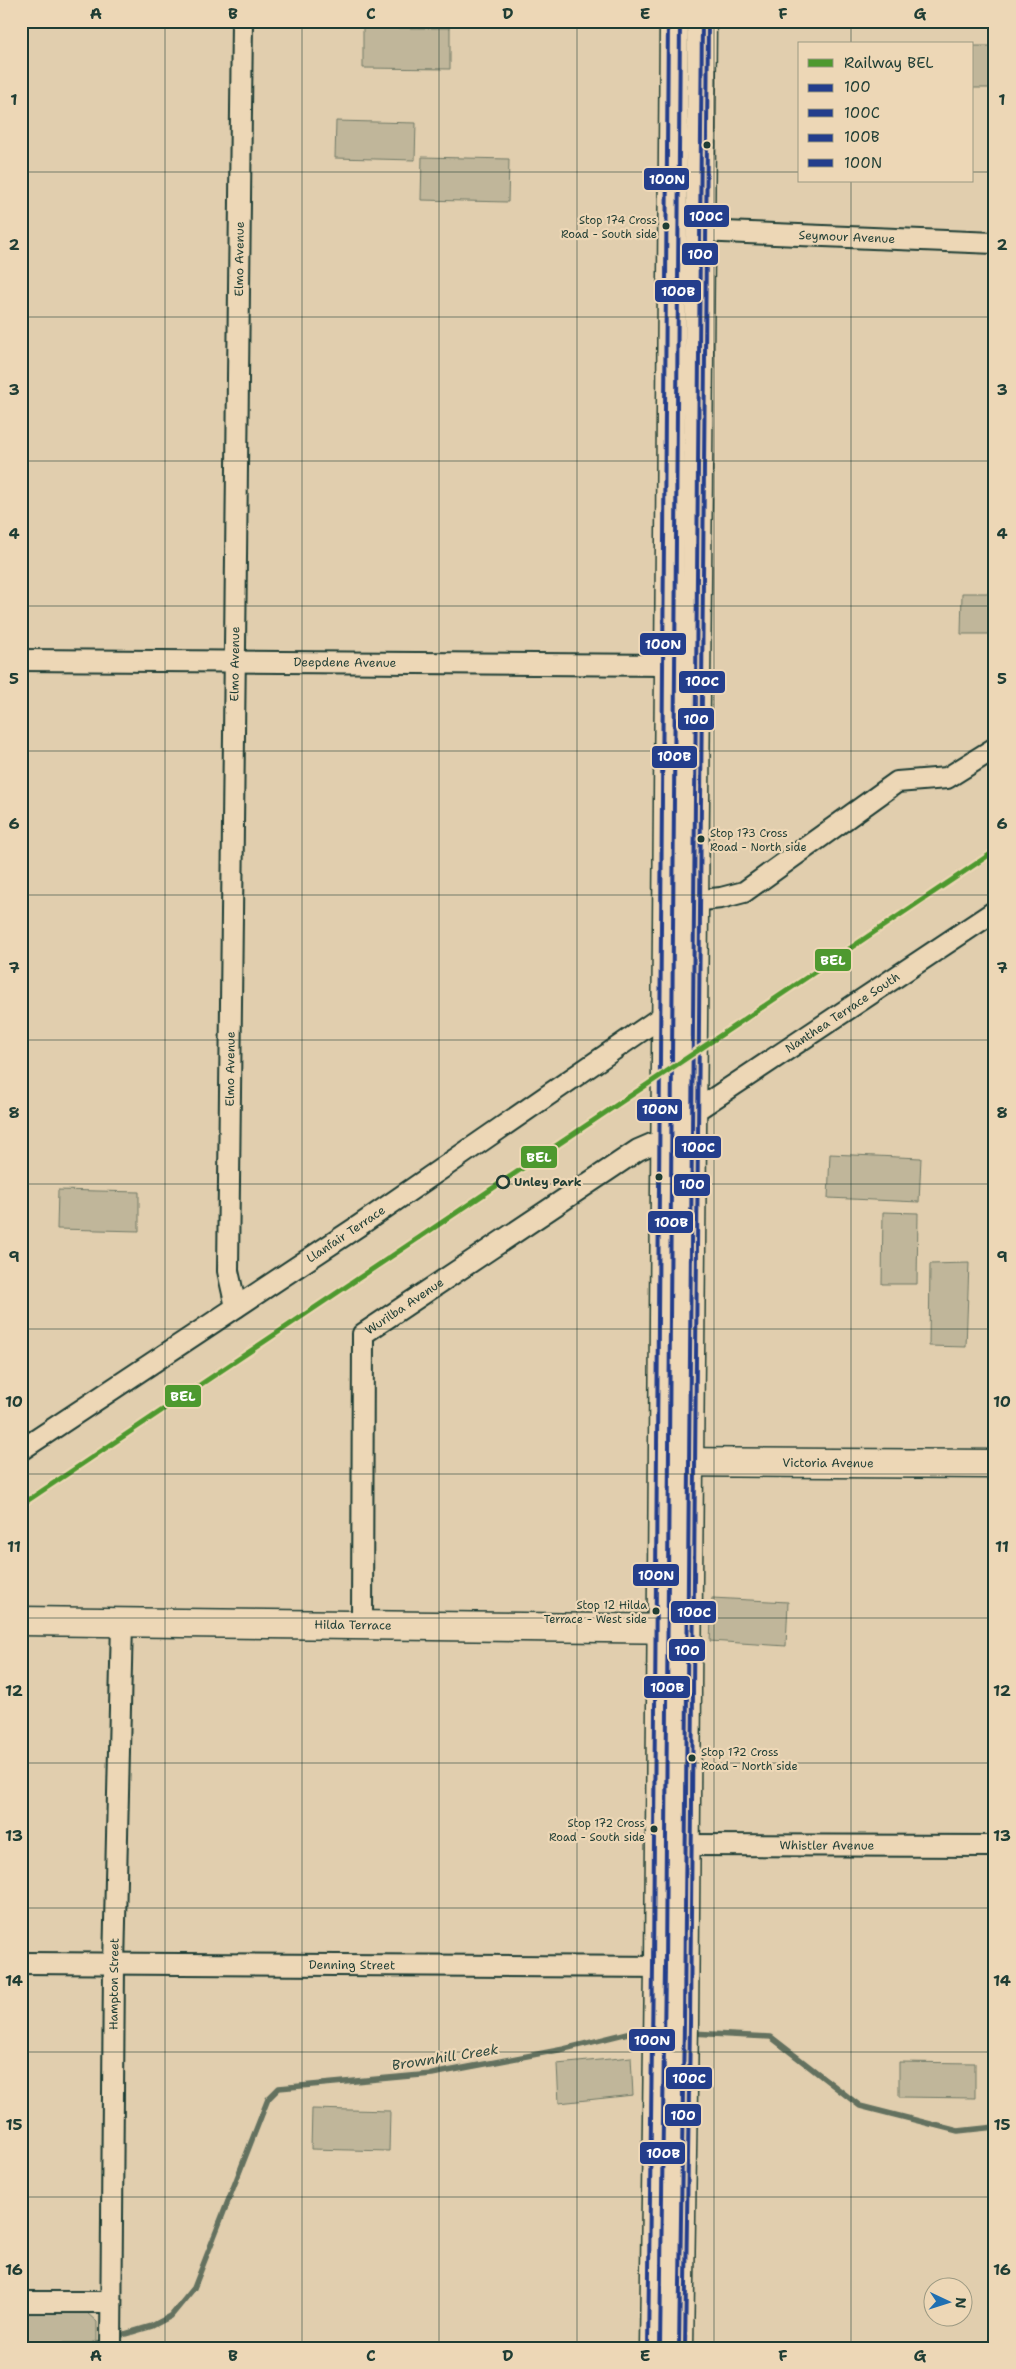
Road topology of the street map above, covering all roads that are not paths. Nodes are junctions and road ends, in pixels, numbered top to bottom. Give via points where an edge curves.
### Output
1 (242, 21) edge
2 (674, 21) edge
3 (702, 21) edge
4 (672, 230) junction
5 (699, 231) junction
6 (995, 243) edge
7 (21, 660) edge
8 (233, 662) junction
9 (682, 665) junction
10 (995, 748) edge
11 (693, 901) junction
12 (995, 911) edge
13 (667, 1014) junction
14 (692, 1113) junction
15 (666, 1143) junction
16 (236, 1307) junction
17 (21, 1450) edge
18 (676, 1461) junction
19 (995, 1464) edge
20 (21, 1621) edge
21 (122, 1622) junction
22 (362, 1624) junction
23 (674, 1629) junction
24 (671, 1845) junction
25 (995, 1846) edge
26 (21, 1964) edge
27 (114, 1965) junction
28 (672, 1966) junction
29 (671, 2033) junction
30 (21, 2302) edge
31 (111, 2302) junction
32 (111, 2342) edge
33 (654, 2348) edge
34 (679, 2348) edge

1 - 8 street, Elmo Avenue
2 - 4 main road
3 - 5 main road
4 - 5 main road
4 - 9 main road
5 - 6 street, Seymour Avenue
5 - 9 main road
7 - 8 street, Deepdene Avenue
8 - 9 street, Deepdene Avenue
8 - 16 street, Elmo Avenue via 228,1271
9 - 11 main road
9 - 13 main road
10 - 11 street via 947,778 897,782 744,892
11 - 14 main road
12 - 14 street, Nanthea Terrace South
13 - 15 main road
13 - 16 street, Llanfair Terrace
14 - 18 main road
15 - 18 main road
15 - 22 street, Wurilba Avenue via 638,1150 363,1334
16 - 17 street, Llanfair Terrace
18 - 19 main road, Victoria Avenue
18 - 23 main road
20 - 21 main road, Hilda Terrace
21 - 22 main road, Hilda Terrace
21 - 27 street, Hampton Street
22 - 23 main road, Hilda Terrace
23 - 24 main road
24 - 25 street, Whistler Avenue
24 - 28 main road
26 - 27 street, Denning Street
27 - 28 street, Denning Street
27 - 31 street, Hampton Street
28 - 29 main road
29 - 33 main road
29 - 34 main road
30 - 31 street
31 - 32 street, Hampton Street

